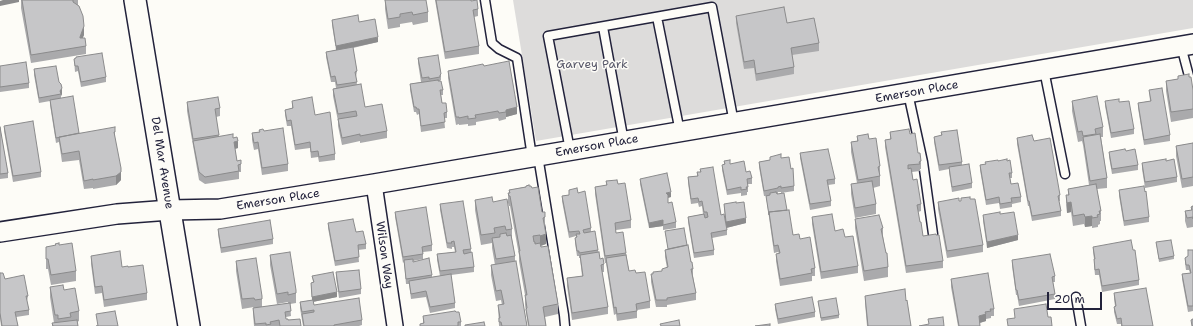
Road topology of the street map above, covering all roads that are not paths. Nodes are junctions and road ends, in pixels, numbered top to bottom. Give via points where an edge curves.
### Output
1 (135, 0) edge
2 (485, 0) edge
3 (657, 17) junction
4 (603, 26) junction
5 (1187, 45) edge
6 (1044, 70) junction
7 (1193, 91) edge
8 (908, 93) junction
9 (734, 123) junction
10 (680, 132) junction
11 (624, 142) junction
12 (570, 151) junction
13 (535, 157) junction
14 (1065, 174) dead end
15 (374, 184) junction
16 (170, 210) junction
17 (0, 232) edge
18 (933, 234) edge
19 (1076, 297) dead end
20 (189, 326) edge
21 (395, 326) edge
22 (565, 326) edge
23 (1081, 326) edge

1 - 16 main road, Del Mar Avenue
2 - 13 lane via 492,43 517,58
3 - 4 lane
3 - 9 lane via 712,7
3 - 10 lane
4 - 11 lane
4 - 12 lane via 548,36
5 - 6 street, Emerson Place
5 - 7 lane
6 - 8 street, Emerson Place
6 - 14 lane
8 - 9 street, Emerson Place
8 - 18 lane via 923,162
9 - 10 street, Emerson Place
10 - 11 street, Emerson Place
11 - 12 street, Emerson Place
12 - 13 street, Emerson Place
13 - 15 street, Emerson Place
13 - 22 lane
15 - 16 street, Emerson Place via 220,209
15 - 21 street, Wilson Way
16 - 17 street, Emerson Place via 117,214
16 - 20 main road, Del Mar Avenue
19 - 23 lane

